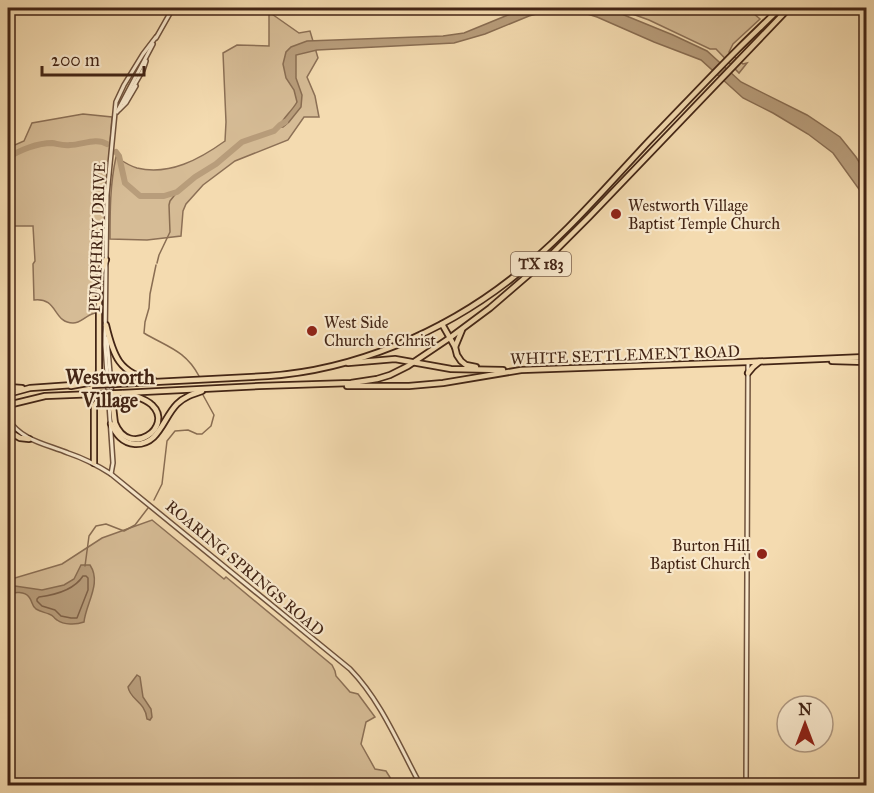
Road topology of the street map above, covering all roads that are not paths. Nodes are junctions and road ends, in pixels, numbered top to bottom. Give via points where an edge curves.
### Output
1 (173, 8) edge
2 (780, 8) edge
3 (789, 8) edge
4 (156, 38) junction
5 (116, 114) junction
6 (106, 260) junction
7 (442, 324) junction
8 (106, 325) junction
9 (464, 327) junction
10 (450, 338) junction
11 (455, 347) junction
12 (867, 357) edge
13 (808, 360) junction
14 (414, 362) junction
15 (748, 362) junction
16 (760, 362) junction
17 (867, 362) edge
18 (341, 363) junction
19 (484, 370) junction
20 (512, 371) junction
21 (748, 373) junction
22 (277, 375) junction
23 (228, 379) junction
24 (165, 382) junction
25 (335, 385) junction
26 (71, 386) junction
27 (278, 386) junction
28 (8, 387) edge
29 (45, 387) junction
30 (228, 387) junction
31 (34, 388) junction
32 (208, 388) junction
33 (125, 393) junction
34 (8, 394) edge
35 (45, 396) junction
36 (8, 405) edge
37 (113, 408) joint
38 (8, 419) edge
39 (111, 424) junction
40 (8, 431) edge
41 (29, 439) junction
42 (94, 463) junction
43 (111, 474) junction
44 (421, 786) edge
45 (746, 786) edge

1 - 4 street
2 - 7 main road, TX 183 via 538,256 492,293
3 - 9 main road, TX 183 via 556,251
4 - 5 street
4 - 5 street via 143,70
5 - 6 street, PUMPHREY DRIVE via 107,195
6 - 8 street, PUMPHREY DRIVE
6 - 26 main road via 99,284 98,376 93,382
7 - 10 main road
7 - 18 main road, TX 183
8 - 24 main road via 121,365 138,376
8 - 37 street
8 - 39 street
9 - 10 main road, TX 183
9 - 11 main road
10 - 11 main road
10 - 14 main road, TX 183
11 - 19 main road via 460,361
12 - 13 main road, WHITE SETTLEMENT ROAD
13 - 16 main road, WHITE SETTLEMENT ROAD
13 - 17 main road, WHITE SETTLEMENT ROAD
14 - 18 main road via 394,359
14 - 19 main road
14 - 25 main road, TX 183 via 377,379
15 - 16 main road, WHITE SETTLEMENT ROAD
15 - 20 main road, WHITE SETTLEMENT ROAD
15 - 21 street
16 - 21 main road
18 - 22 main road, TX 183
19 - 20 main road
20 - 25 main road, WHITE SETTLEMENT ROAD via 409,386
21 - 45 street
22 - 23 main road, TX 183
22 - 27 main road
23 - 24 main road, TX 183
23 - 30 main road
24 - 26 main road, TX 183, bridge
25 - 27 main road, TX 183
26 - 29 main road, TX 183
27 - 30 main road, TX 183
28 - 31 main road
29 - 31 main road, TX 183
29 - 35 main road
30 - 32 main road, TX 183
31 - 34 main road, TX 183
32 - 33 main road, TX 183
32 - 39 main road via 177,404 156,435 145,443 123,441
33 - 35 main road, TX 183, bridge
33 - 37 main road via 144,399 155,409 157,424 153,433 135,440 126,437 115,422
33 - 42 main road, bridge via 99,399 94,406
35 - 36 main road, TX 183
38 - 41 street, ROARING SPRINGS ROAD
39 - 43 street
40 - 41 main road
41 - 42 street, ROARING SPRINGS ROAD
42 - 43 street, ROARING SPRINGS ROAD
43 - 44 street, ROARING SPRINGS ROAD via 354,673 375,700

